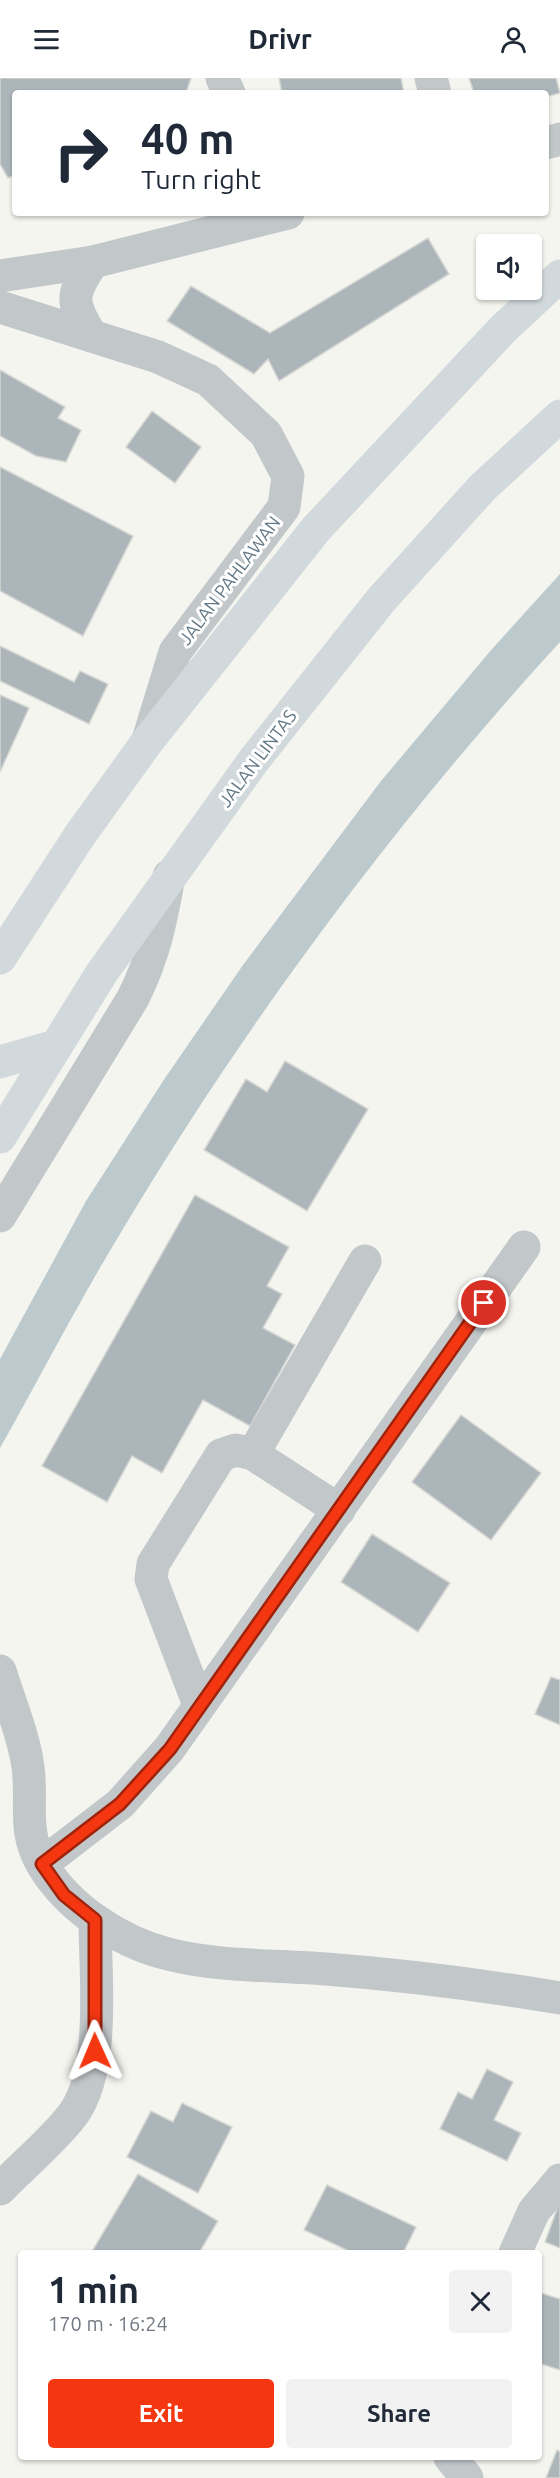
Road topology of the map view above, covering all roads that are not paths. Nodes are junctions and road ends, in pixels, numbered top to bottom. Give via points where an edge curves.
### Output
1 (276, 216) edge
2 (93, 262) junction
3 (0, 276) edge
4 (560, 276) edge
5 (0, 307) edge
6 (91, 335) junction
7 (560, 416) edge
8 (147, 742) junction
9 (169, 876) junction
10 (0, 958) edge
11 (55, 1046) junction
12 (0, 1062) edge
13 (0, 1137) edge
14 (0, 1216) edge
15 (524, 1247) dead end
16 (365, 1261) dead end
17 (254, 1454) junction
18 (339, 1510) junction
19 (0, 1671) edge
20 (199, 1706) junction
21 (42, 1864) junction
22 (95, 1920) junction
23 (560, 1998) edge
24 (560, 2180) edge
25 (0, 2189) edge
26 (516, 2250) edge
27 (452, 2460) edge
28 (467, 2478) edge

1 - 2 street
2 - 3 street
2 - 6 street via 74,293 77,313
4 - 8 highway via 503,329 316,529
5 - 6 street, JALAN PAHLAWAN
6 - 8 street, JALAN PAHLAWAN via 158,357 208,380 266,434 288,476 284,507 175,652
7 - 9 highway, JALAN LINTAS via 482,488 381,600 254,760
8 - 10 highway via 80,835
9 - 11 highway, JALAN LINTAS
9 - 14 street via 159,936 133,998
11 - 12 highway
11 - 13 highway, JALAN LINTAS
15 - 18 street
16 - 17 street
17 - 18 street
17 - 20 street via 236,1450 221,1455 153,1564 152,1579
18 - 20 street
19 - 21 street via 28,1766 29,1837
20 - 21 street via 170,1749 120,1804
21 - 22 street via 64,1895
22 - 23 street via 133,1942 167,1954 418,1976
22 - 25 street via 95,2051 88,2082 74,2113
24 - 26 street via 534,2211
27 - 28 street

